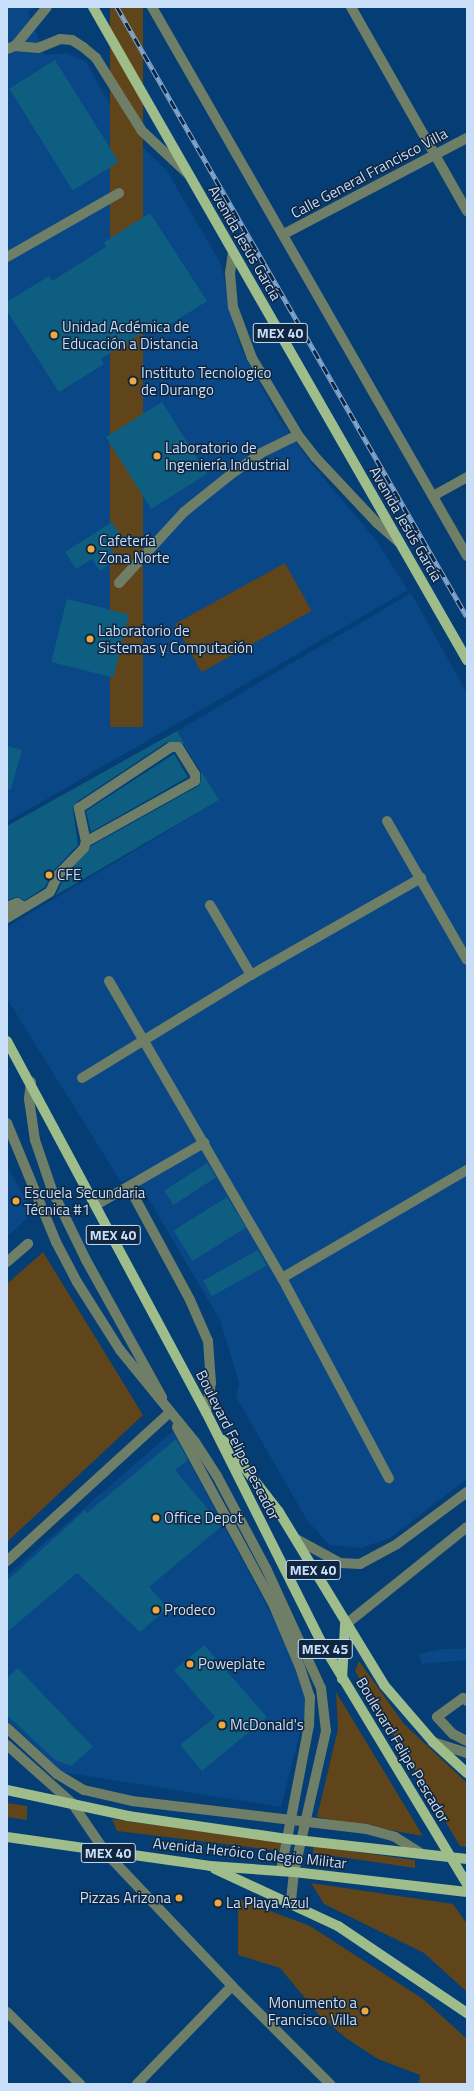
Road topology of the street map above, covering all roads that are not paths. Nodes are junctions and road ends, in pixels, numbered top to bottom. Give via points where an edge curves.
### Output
1 (47, 7) edge
2 (93, 7) edge
3 (152, 7) edge
4 (351, 7) edge
5 (11, 47) edge
6 (467, 138) edge
7 (435, 156) junction
8 (189, 174) junction
9 (119, 193) dead end
10 (467, 211) edge
11 (284, 234) junction
12 (233, 252) junction
13 (7, 257) edge
14 (298, 435) junction
15 (467, 477) edge
16 (432, 496) junction
17 (399, 542) junction
18 (467, 556) edge
19 (119, 583) dead end
20 (467, 660) edge
21 (387, 821) dead end
22 (86, 842) junction
23 (421, 878) junction
24 (210, 906) dead end
25 (7, 907) edge
26 (25, 907) junction
27 (7, 918) edge
28 (467, 960) edge
29 (251, 975) junction
30 (109, 981) dead end
31 (144, 1040) junction
32 (7, 1041) edge
33 (82, 1078) dead end
34 (31, 1082) junction
35 (7, 1123) edge
36 (204, 1143) junction
37 (467, 1170) edge
38 (129, 1187) junction
39 (96, 1205) junction
40 (28, 1244) dead end
41 (7, 1262) edge
42 (282, 1278) junction
43 (206, 1412) junction
44 (169, 1413) junction
45 (216, 1431) junction
46 (389, 1478) dead end
47 (467, 1492) edge
48 (467, 1527) edge
49 (296, 1539) junction
50 (7, 1562) edge
51 (345, 1625) junction
52 (342, 1679) junction
53 (467, 1701) edge
54 (7, 1728) edge
55 (467, 1741) edge
56 (433, 1742) junction
57 (7, 1745) edge
58 (467, 1753) edge
59 (467, 1773) edge
60 (7, 1790) edge
61 (72, 1803) junction
62 (291, 1819) junction
63 (307, 1821) junction
64 (7, 1837) edge
65 (288, 1839) junction
66 (302, 1840) junction
67 (106, 1853) junction
68 (422, 1854) junction
69 (451, 1857) junction
70 (467, 1859) edge
71 (210, 1866) junction
72 (281, 1871) junction
73 (294, 1872) junction
74 (467, 1884) edge
75 (467, 1892) edge
76 (291, 1903) junction
77 (232, 1986) junction
78 (448, 2002) junction
79 (7, 2012) edge
80 (467, 2013) edge
81 (467, 2020) edge
82 (80, 2084) edge
83 (137, 2084) edge
84 (330, 2084) edge

1 - 5 street
2 - 8 main road, Avenida Jesús García / MEX 40
3 - 11 street
4 - 7 street
5 - 8 street via 38,48 60,39 72,40 82,47 96,58 142,131
6 - 7 street, Calle General Francisco Villa
7 - 10 street
7 - 11 street, Calle General Francisco Villa
8 - 12 main road, Avenida Jesús García / MEX 40
9 - 13 street
11 - 16 street
12 - 14 street via 230,292 243,342
12 - 17 main road, Avenida Jesús García / MEX 40
14 - 17 street via 362,508
14 - 19 street via 261,453 179,517
15 - 16 street
16 - 18 street
17 - 20 main road, Avenida Jesús García / MEX 40
21 - 23 street
22 - 22 street via 78,808 171,747 178,747 195,774 194,781
22 - 26 street via 84,848 58,875 50,892
23 - 28 street
23 - 29 street
24 - 29 street
25 - 26 street via 17,903
26 - 27 street
29 - 31 street
30 - 31 street
31 - 33 street
31 - 36 street
32 - 34 main road, Boulevard Felipe Pescador / MEX 40
34 - 39 main road, Boulevard Felipe Pescador / MEX 40
34 - 44 street via 29,1099 35,1140 52,1190 86,1260 145,1363
35 - 44 street via 56,1242 77,1282 120,1350
36 - 38 street
36 - 42 street
37 - 42 street
38 - 39 street
38 - 43 street via 190,1300 208,1341 211,1383
39 - 43 main road, Boulevard Felipe Pescador / MEX 40
40 - 41 street
42 - 46 street
43 - 45 main road, Boulevard Felipe Pescador / MEX 40
44 - 50 street
44 - 62 street via 264,1587 306,1682 310,1697 309,1725
44 - 63 street via 195,1442 232,1502 266,1568 320,1688 326,1731
45 - 49 main road, MEX 40 via 258,1483
45 - 52 main road, Boulevard Felipe Pescador / MEX 45
47 - 49 street via 397,1544 360,1564 340,1563 320,1555
48 - 51 street
49 - 51 main road, MEX 40
51 - 52 main road
51 - 56 main road, MEX 40 via 384,1685
52 - 69 main road, Boulevard Felipe Pescador / MEX 45
53 - 55 street via 463,1698 437,1717 453,1734
54 - 62 street via 57,1774 84,1790 132,1800
56 - 58 street
56 - 59 main road, MEX 40
57 - 61 street
60 - 61 main road, Avenida Heróico Colegio Militar
61 - 65 main road, Avenida Heróico Colegio Militar via 128,1816
61 - 67 street
62 - 63 street
62 - 65 street
63 - 66 street
63 - 68 street via 384,1833
64 - 67 main road, Avenida Heróico Colegio Militar / MEX 40
65 - 66 main road, Avenida Heróico Colegio Militar
65 - 72 street
66 - 68 main road, Avenida Heróico Colegio Militar
66 - 73 street
67 - 71 main road, Avenida Heróico Colegio Militar / MEX 40
67 - 77 street
68 - 69 main road, Avenida Heróico Colegio Militar
69 - 70 main road, Avenida Heróico Colegio Militar
69 - 74 main road, MEX 45
71 - 72 main road, Avenida Heróico Colegio Militar / MEX 40
71 - 76 main road
72 - 73 main road, Avenida Heróico Colegio Militar / MEX 40
73 - 75 main road, Avenida Heróico Colegio Militar / MEX 40
73 - 76 street
76 - 78 main road via 362,1941
77 - 83 street
77 - 84 street
78 - 80 main road
78 - 81 main road
79 - 82 street

